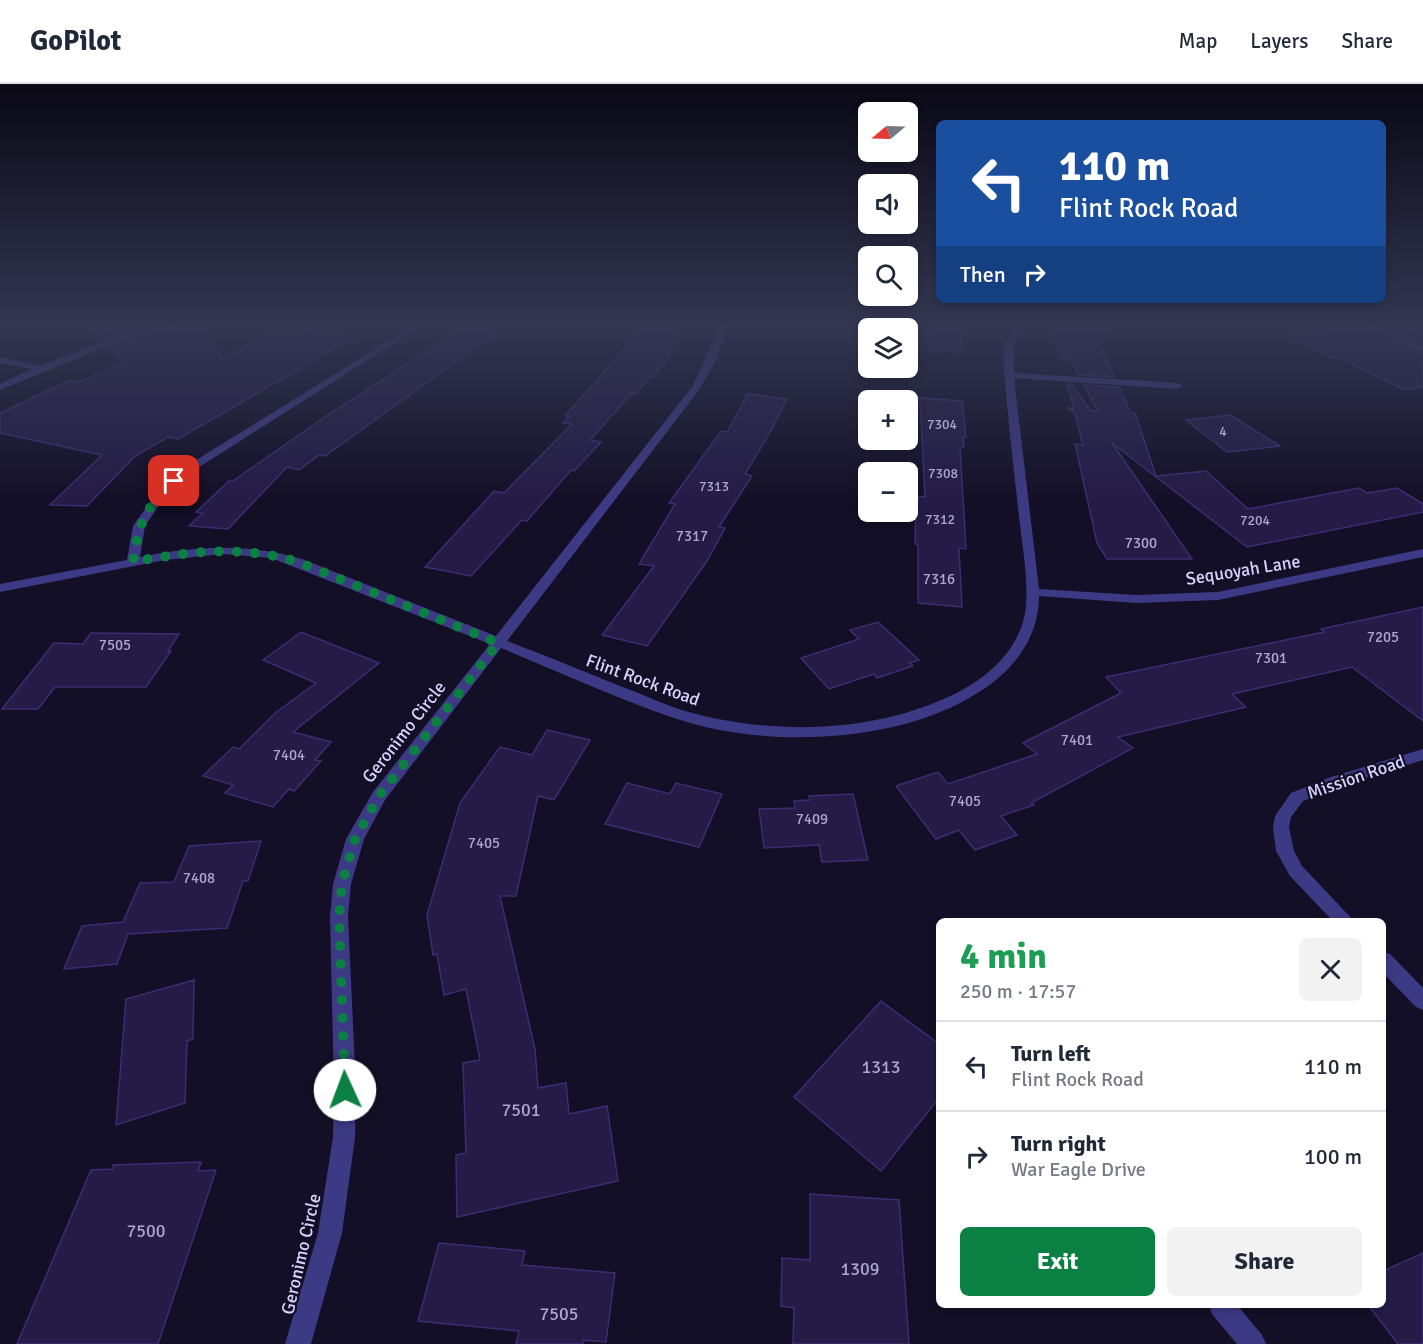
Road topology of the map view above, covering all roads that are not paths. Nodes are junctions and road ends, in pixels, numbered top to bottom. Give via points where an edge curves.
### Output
1 (325, 384) edge
2 (698, 384) edge
3 (1010, 384) edge
4 (1144, 384) edge
5 (1178, 386) dead end
6 (1423, 553) edge
7 (133, 562) junction
8 (0, 588) edge
9 (1032, 592) junction
10 (498, 643) junction
11 (1423, 754) edge
12 (1342, 918) edge
13 (1386, 963) edge
14 (1423, 1001) edge
15 (1223, 1308) edge
16 (298, 1344) edge
17 (1253, 1344) edge

1 - 7 street via 184,472 164,490 139,526
2 - 10 street, Geronimo Circle
3 - 9 street, Flint Rock Road
4 - 5 street
6 - 9 street, Sequoyah Lane via 1218,596 1136,599
7 - 8 street, Flint Rock Road
7 - 10 street, Flint Rock Road via 223,550 272,554
9 - 10 street, Flint Rock Road via 1028,628 1013,655 970,692 913,716 832,731 760,730 680,715
10 - 16 street, Geronimo Circle via 379,796 355,839 342,884 339,916 344,1137 330,1233
11 - 12 street, Mission Road via 1297,797 1283,816 1285,851 1296,871
13 - 14 street
15 - 17 street

